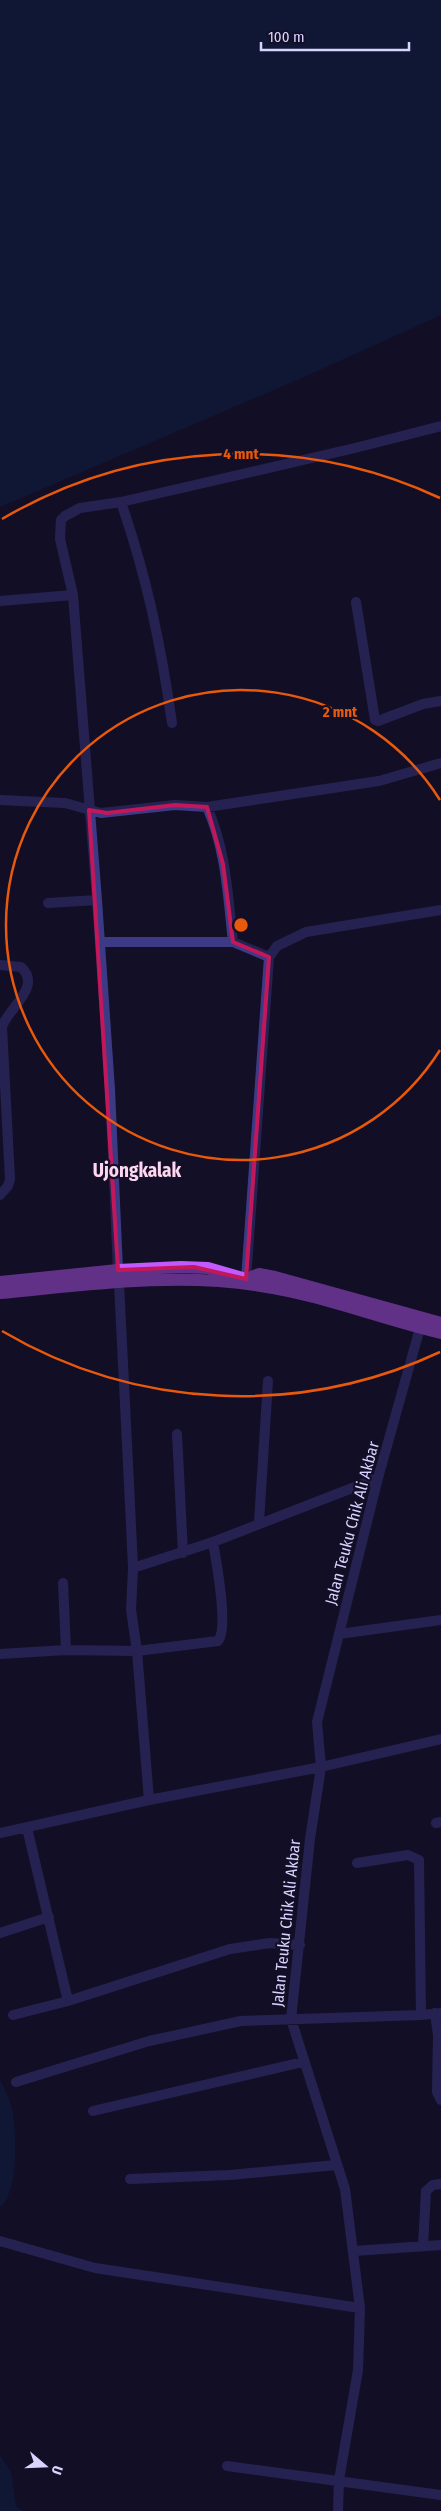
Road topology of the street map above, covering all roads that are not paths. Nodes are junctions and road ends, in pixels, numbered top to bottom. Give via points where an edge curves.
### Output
1 (441, 426) edge
2 (122, 502) junction
3 (73, 595) junction
4 (0, 601) edge
5 (356, 602) dead end
6 (441, 700) edge
7 (172, 723) dead end
8 (441, 763) edge
9 (0, 800) edge
10 (207, 807) junction
11 (89, 810) junction
12 (97, 900) junction
13 (48, 903) dead end
14 (441, 910) edge
15 (100, 942) junction
16 (233, 942) junction
17 (269, 957) junction
18 (0, 965) edge
19 (0, 1195) edge
20 (118, 1277) junction
21 (246, 1279) junction
22 (0, 1282) edge
23 (0, 1293) edge
24 (441, 1323) edge
25 (420, 1328) junction
26 (441, 1333) edge
27 (268, 1382) dead end
28 (177, 1434) dead end
29 (378, 1478) junction
30 (259, 1522) junction
31 (213, 1542) junction
32 (183, 1553) junction
33 (133, 1568) junction
34 (63, 1583) dead end
35 (441, 1620) edge
36 (339, 1634) junction
37 (66, 1650) junction
38 (137, 1651) junction
39 (0, 1654) edge
40 (441, 1739) edge
41 (321, 1767) junction
42 (149, 1800) junction
43 (28, 1828) junction
44 (0, 1833) edge
45 (357, 1863) dead end
46 (49, 1917) junction
47 (0, 1933) edge
48 (300, 1945) junction
49 (68, 2001) junction
50 (438, 2013) edge
51 (13, 2015) dead end
52 (421, 2015) junction
53 (290, 2019) junction
54 (303, 2062) junction
55 (16, 2082) dead end
56 (441, 2100) edge
57 (93, 2111) dead end
58 (336, 2165) junction
59 (130, 2179) dead end
60 (441, 2184) edge
61 (0, 2241) edge
62 (441, 2245) edge
63 (423, 2246) junction
64 (354, 2251) junction
65 (360, 2308) junction
66 (227, 2466) dead end
67 (339, 2480) junction
68 (440, 2493) edge
69 (338, 2511) edge

1 - 2 street
2 - 3 street via 80,508 61,520 60,539
2 - 7 street via 142,562 161,649
3 - 4 street
3 - 11 street
5 - 6 street via 375,720
8 - 10 street via 380,781
9 - 11 street via 57,802
10 - 11 street via 175,805 106,813
10 - 16 street via 224,864
11 - 12 street
12 - 13 street
12 - 15 street
14 - 17 street via 306,932 277,946
15 - 16 street
15 - 20 street
16 - 17 street
17 - 21 street
18 - 19 street via 21,967 26,973 27,984 25,995 7,1015 2,1027 10,1179
20 - 21 main road via 194,1267
20 - 22 main road
20 - 23 main road
20 - 25 main road via 261,1286 304,1294
20 - 33 street
21 - 24 main road via 259,1274 275,1277
25 - 26 main road
25 - 29 street, Jalan Teuku Chik Ali Akbar
27 - 30 street
28 - 32 street
29 - 30 street
29 - 36 street, Jalan Teuku Chik Ali Akbar
30 - 31 street
31 - 32 street
31 - 38 street via 220,1589 220,1640
32 - 33 street
33 - 38 street via 131,1610
34 - 37 street
35 - 36 street
36 - 41 street, Jalan Teuku Chik Ali Akbar via 317,1722
37 - 38 street
37 - 39 street
38 - 42 street
40 - 41 street
41 - 42 street
41 - 48 street, Jalan Teuku Chik Ali Akbar
42 - 43 street
43 - 44 street
43 - 46 street
45 - 52 street via 408,1856 419,1860
46 - 47 street
46 - 49 street
48 - 49 street via 270,1942 236,1947
48 - 53 street, Jalan Teuku Chik Ali Akbar
49 - 51 street
50 - 52 street
50 - 56 street via 437,2092
52 - 53 street
53 - 54 street, Jalan Teuku Chik Ali Akbar
53 - 55 street via 241,2021 158,2039
54 - 57 street
54 - 58 street, Jalan Teuku Chik Ali Akbar
58 - 59 street via 230,2175
58 - 64 street, Jalan Teuku Chik Ali Akbar via 345,2189
60 - 63 street via 431,2186 425,2194
61 - 65 street via 95,2268
62 - 63 street
63 - 64 street
64 - 65 street, Jalan Teuku Chik Ali Akbar
65 - 67 street, Jalan Teuku Chik Ali Akbar via 358,2370
66 - 67 street
67 - 68 street
67 - 69 street, Jalan Teuku Chik Ali Akbar

